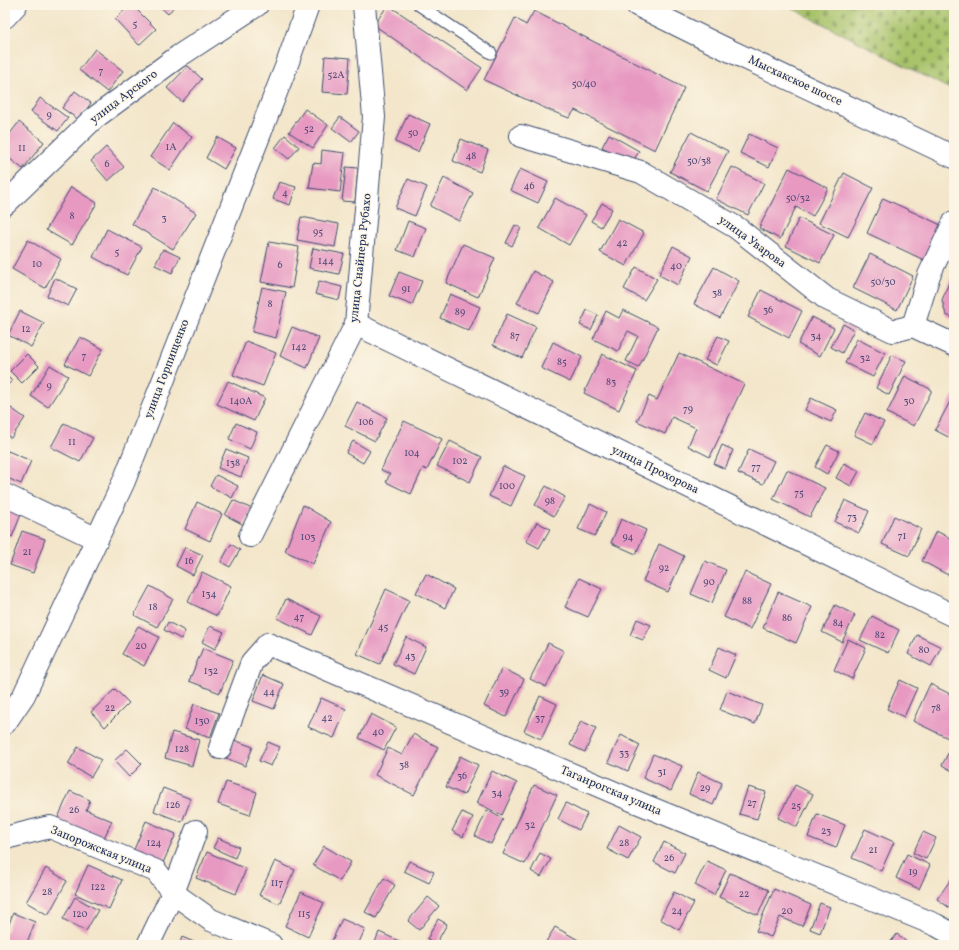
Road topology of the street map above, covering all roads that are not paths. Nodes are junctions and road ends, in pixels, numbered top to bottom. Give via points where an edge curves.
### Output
1 (16, 5) edge
2 (257, 5) edge
3 (308, 5) edge
4 (364, 5) edge
5 (420, 5) edge
6 (637, 5) edge
7 (5, 17) edge
8 (491, 53) dead end
9 (521, 136) dead end
10 (954, 157) edge
11 (5, 204) edge
12 (954, 222) edge
13 (356, 324) junction
14 (913, 326) junction
15 (954, 345) edge
16 (5, 495) edge
17 (250, 536) dead end
18 (97, 539) junction
19 (954, 616) edge
20 (5, 723) edge
21 (220, 748) dead end
22 (196, 831) dead end
23 (5, 838) edge
24 (173, 893) junction
25 (954, 935) edge
26 (148, 945) edge
27 (271, 945) edge

1 - 7 street
2 - 11 street, улица Арского via 179,56 93,119
3 - 18 street, улица Горпищенко via 124,480
4 - 13 street, улица Снайпера Рубахо via 374,117
5 - 8 lane
6 - 10 street, Мысхакское шоссе
9 - 14 street, улица Уварова via 641,172 737,228 827,299 893,331
12 - 14 street via 928,275
13 - 17 street, улица Снайпера Рубахо
13 - 19 street, улица Прохорова
14 - 15 street
16 - 18 street
18 - 20 street, улица Горпищенко via 24,695
21 - 25 street, Таганрогская улица via 252,662 268,644
22 - 24 street
23 - 24 street, Запорожская улица via 50,826 156,871
24 - 26 street
24 - 27 street, Запорожская улица via 211,920

